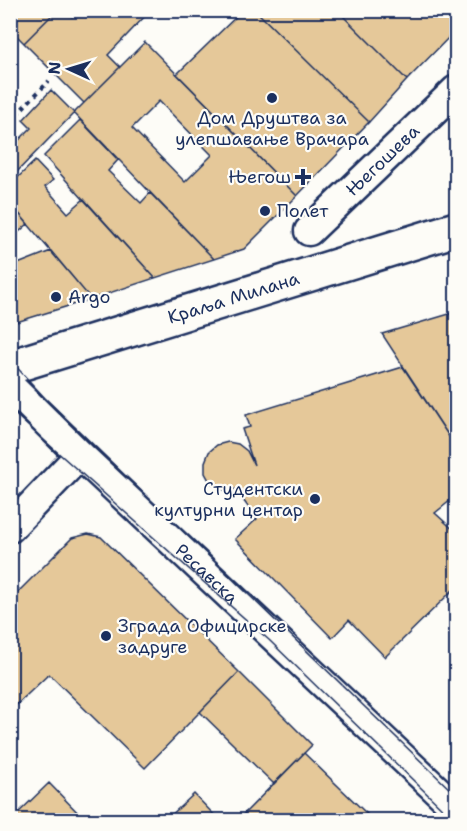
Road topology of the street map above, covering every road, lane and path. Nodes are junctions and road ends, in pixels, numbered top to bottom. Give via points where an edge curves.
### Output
1 (49, 81) dead end
2 (456, 90) edge
3 (10, 121) edge
4 (456, 230) edge
5 (309, 231) dead end
6 (10, 367) edge
7 (10, 386) edge
8 (80, 455) junction
9 (10, 528) edge
10 (456, 808) edge

1 - 3 path
2 - 5 street, Његошева
4 - 6 main road, Краља Милана
7 - 8 street, Ресавска
8 - 9 street
8 - 10 street, Ресавска

